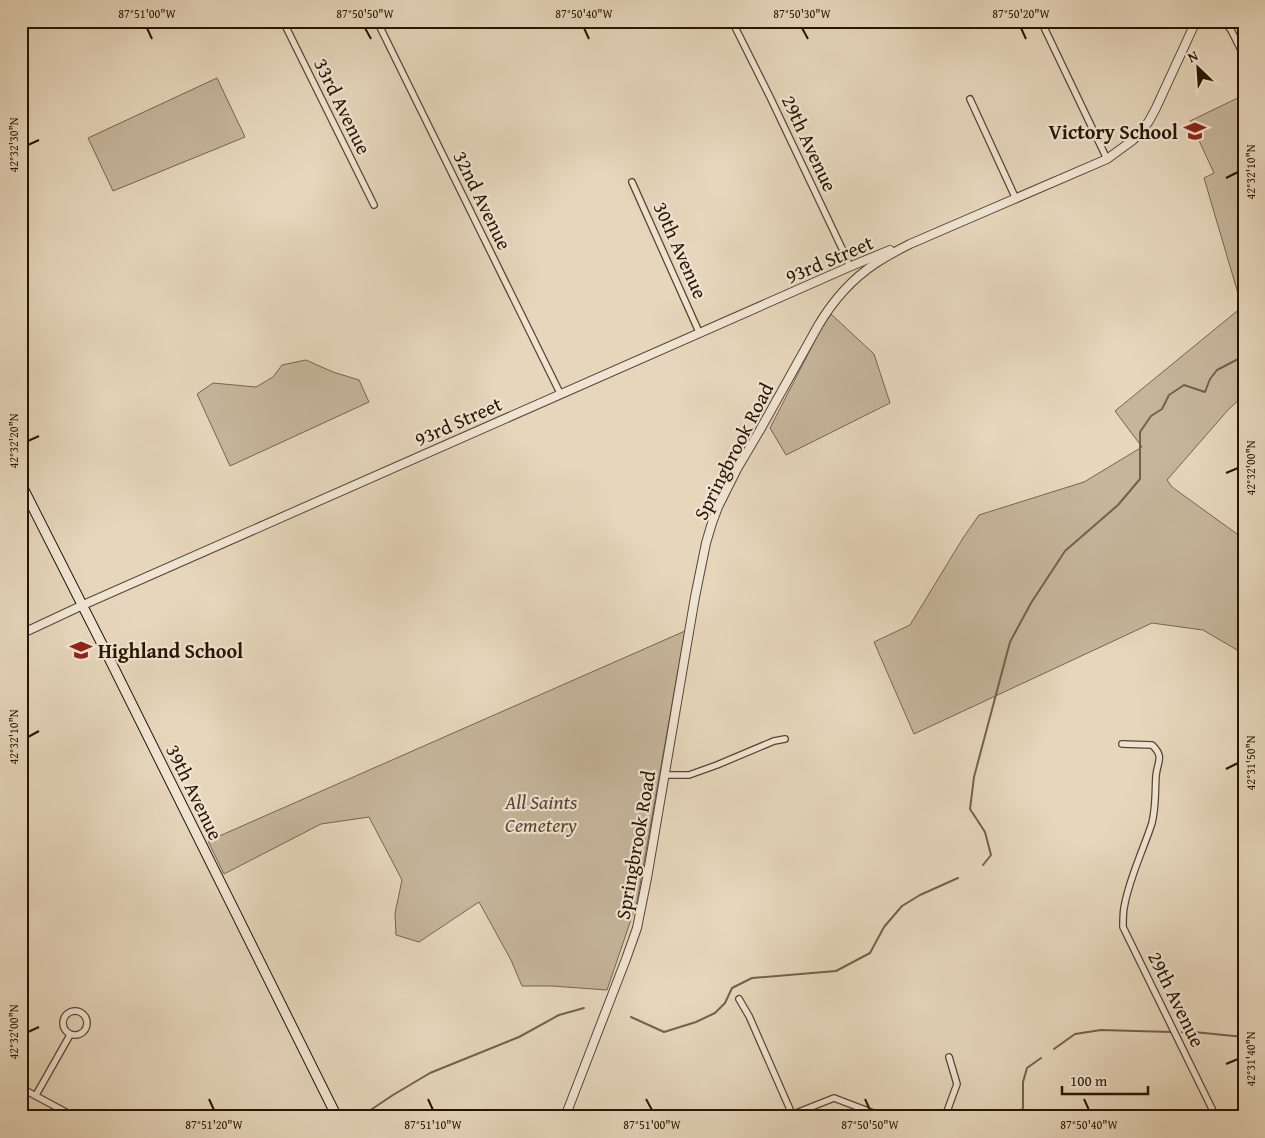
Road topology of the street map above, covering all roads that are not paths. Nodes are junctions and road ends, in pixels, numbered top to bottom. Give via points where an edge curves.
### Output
1 (284, 21) edge
2 (377, 21) edge
3 (732, 21) edge
4 (1041, 21) edge
5 (1196, 21) edge
6 (1224, 21) edge
7 (1244, 56) edge
8 (970, 99) dead end
9 (1107, 159) junction
10 (632, 182) dead end
11 (1016, 199) junction
12 (374, 205) dead end
13 (910, 244) junction
14 (849, 266) junction
15 (854, 281) junction
16 (700, 332) junction
17 (560, 393) junction
18 (21, 484) edge
19 (83, 605) junction
20 (21, 634) edge
21 (785, 739) dead end
22 (1122, 744) dead end
23 (664, 775) junction
24 (739, 999) dead end
25 (70, 1035) junction
26 (949, 1057) dead end
27 (21, 1088) edge
28 (36, 1095) junction
29 (789, 1115) edge
30 (335, 1116) edge
31 (76, 1117) edge
32 (565, 1117) edge
33 (884, 1117) edge
34 (945, 1117) edge
35 (1216, 1117) edge

1 - 12 street, 33rd Avenue
2 - 17 street, 32nd Avenue
3 - 14 street, 29th Avenue
4 - 9 street
5 - 9 street, Springbrook Road via 1148,121 1133,140
6 - 7 street
8 - 11 street
9 - 11 street, Springbrook Road
10 - 16 street, 30th Avenue
11 - 13 street, Springbrook Road
13 - 14 street, 93rd Street
13 - 15 street, Springbrook Road via 874,264
14 - 15 street, 29th Avenue
14 - 16 street, 93rd Street
15 - 23 street, Springbrook Road via 818,326 718,507 704,549
16 - 17 street, 93rd Street
17 - 19 street, 93rd Street
18 - 19 main road, 39th Avenue
19 - 20 street, 93rd Street
19 - 30 main road, 39th Avenue
21 - 23 street via 689,775
22 - 35 street, 29th Avenue via 1152,745 1160,756 1152,821 1127,893 1123,927
23 - 32 street, Springbrook Road via 637,928
24 - 29 street
25 - 25 street via 82,1033 87,1026 86,1018 80,1012 69,1012 63,1018 62,1026
25 - 28 street
26 - 34 street via 957,1084
27 - 28 street
28 - 31 street
29 - 33 street via 834,1098

